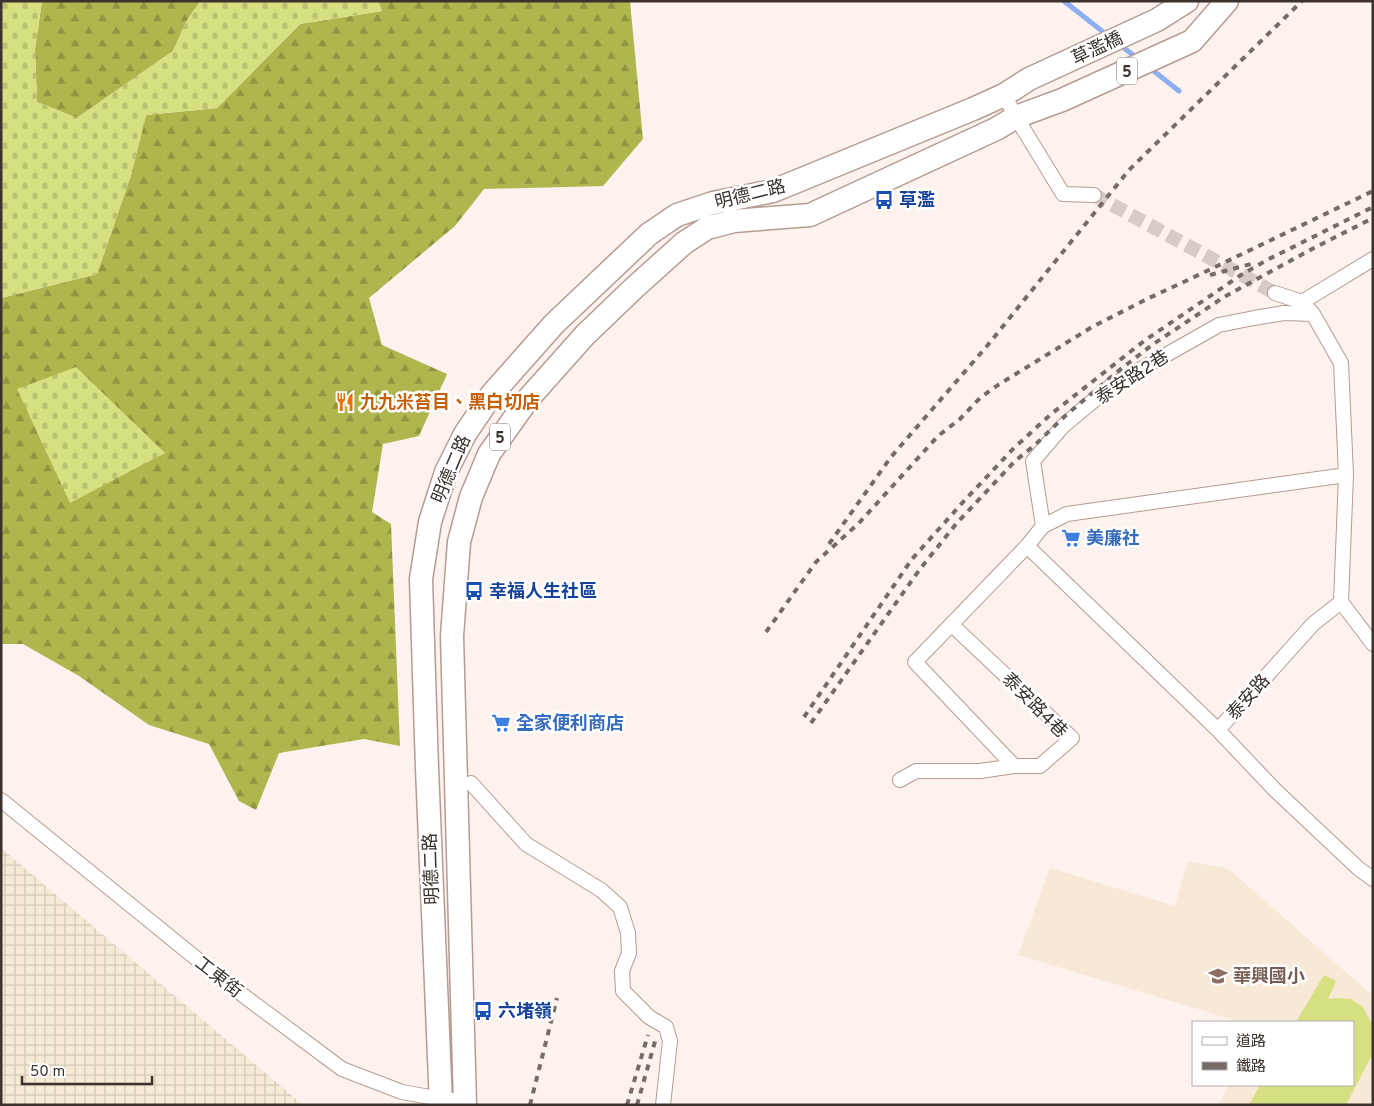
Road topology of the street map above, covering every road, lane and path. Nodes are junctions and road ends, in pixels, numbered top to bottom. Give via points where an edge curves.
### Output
1 (1187, 1) edge
2 (1227, 1) edge
3 (1037, 76) joint
4 (1004, 95) junction
5 (1062, 100) joint
6 (1016, 118) junction
7 (1094, 195) tunnel mouth
8 (1373, 259) edge
9 (1275, 293) tunnel mouth
10 (1302, 302) junction
11 (1313, 314) junction
12 (1346, 475) junction
13 (1043, 526) junction
14 (1027, 546) junction
15 (1341, 602) junction
16 (952, 624) junction
17 (1373, 644) edge
18 (1218, 730) junction
19 (1014, 766) junction
20 (900, 780) dead end
21 (471, 782) dead end
22 (1, 800) edge
23 (1373, 880) edge
24 (441, 1102) edge
25 (465, 1103) edge
26 (663, 1105) edge

1 - 3 main road, 草濫橋 / 5 via 1157,20
2 - 5 main road, 草濫橋 / 5 via 1192,41
3 - 4 main road, 明德二路 / 5
4 - 6 street
4 - 24 main road, 明德二路 / 5 via 773,191 714,203 677,215 649,234 554,324 492,394 465,434 446,472 430,522 421,579
5 - 6 main road, 明德二路 / 5
6 - 7 street via 1063,194
6 - 25 main road, 明德二路 / 5 via 810,216 734,221 707,228 684,243 585,334 528,399 489,454 471,497 458,542 452,636
8 - 10 street
9 - 10 street
10 - 11 street
11 - 12 street via 1341,363
11 - 13 street, 泰安路2巷 via 1284,314 1219,325 1111,386 1063,426 1033,460
12 - 13 street via 1067,514
12 - 15 street
13 - 14 street
14 - 16 street
14 - 18 street
15 - 17 street
15 - 18 street, 泰安路 via 1313,624
16 - 19 street via 915,662
16 - 19 street, 泰安路4巷 via 1072,738 1040,766
18 - 23 street, 泰安路 via 1275,790
19 - 20 street, 泰安路4巷 via 980,771 916,771
21 - 26 street via 526,844 601,890 620,907 630,953 622,971 623,991 649,1017 666,1027 670,1041
22 - 24 street, 工東街 via 224,981 342,1069 402,1092
24 - 25 street, 工東街

